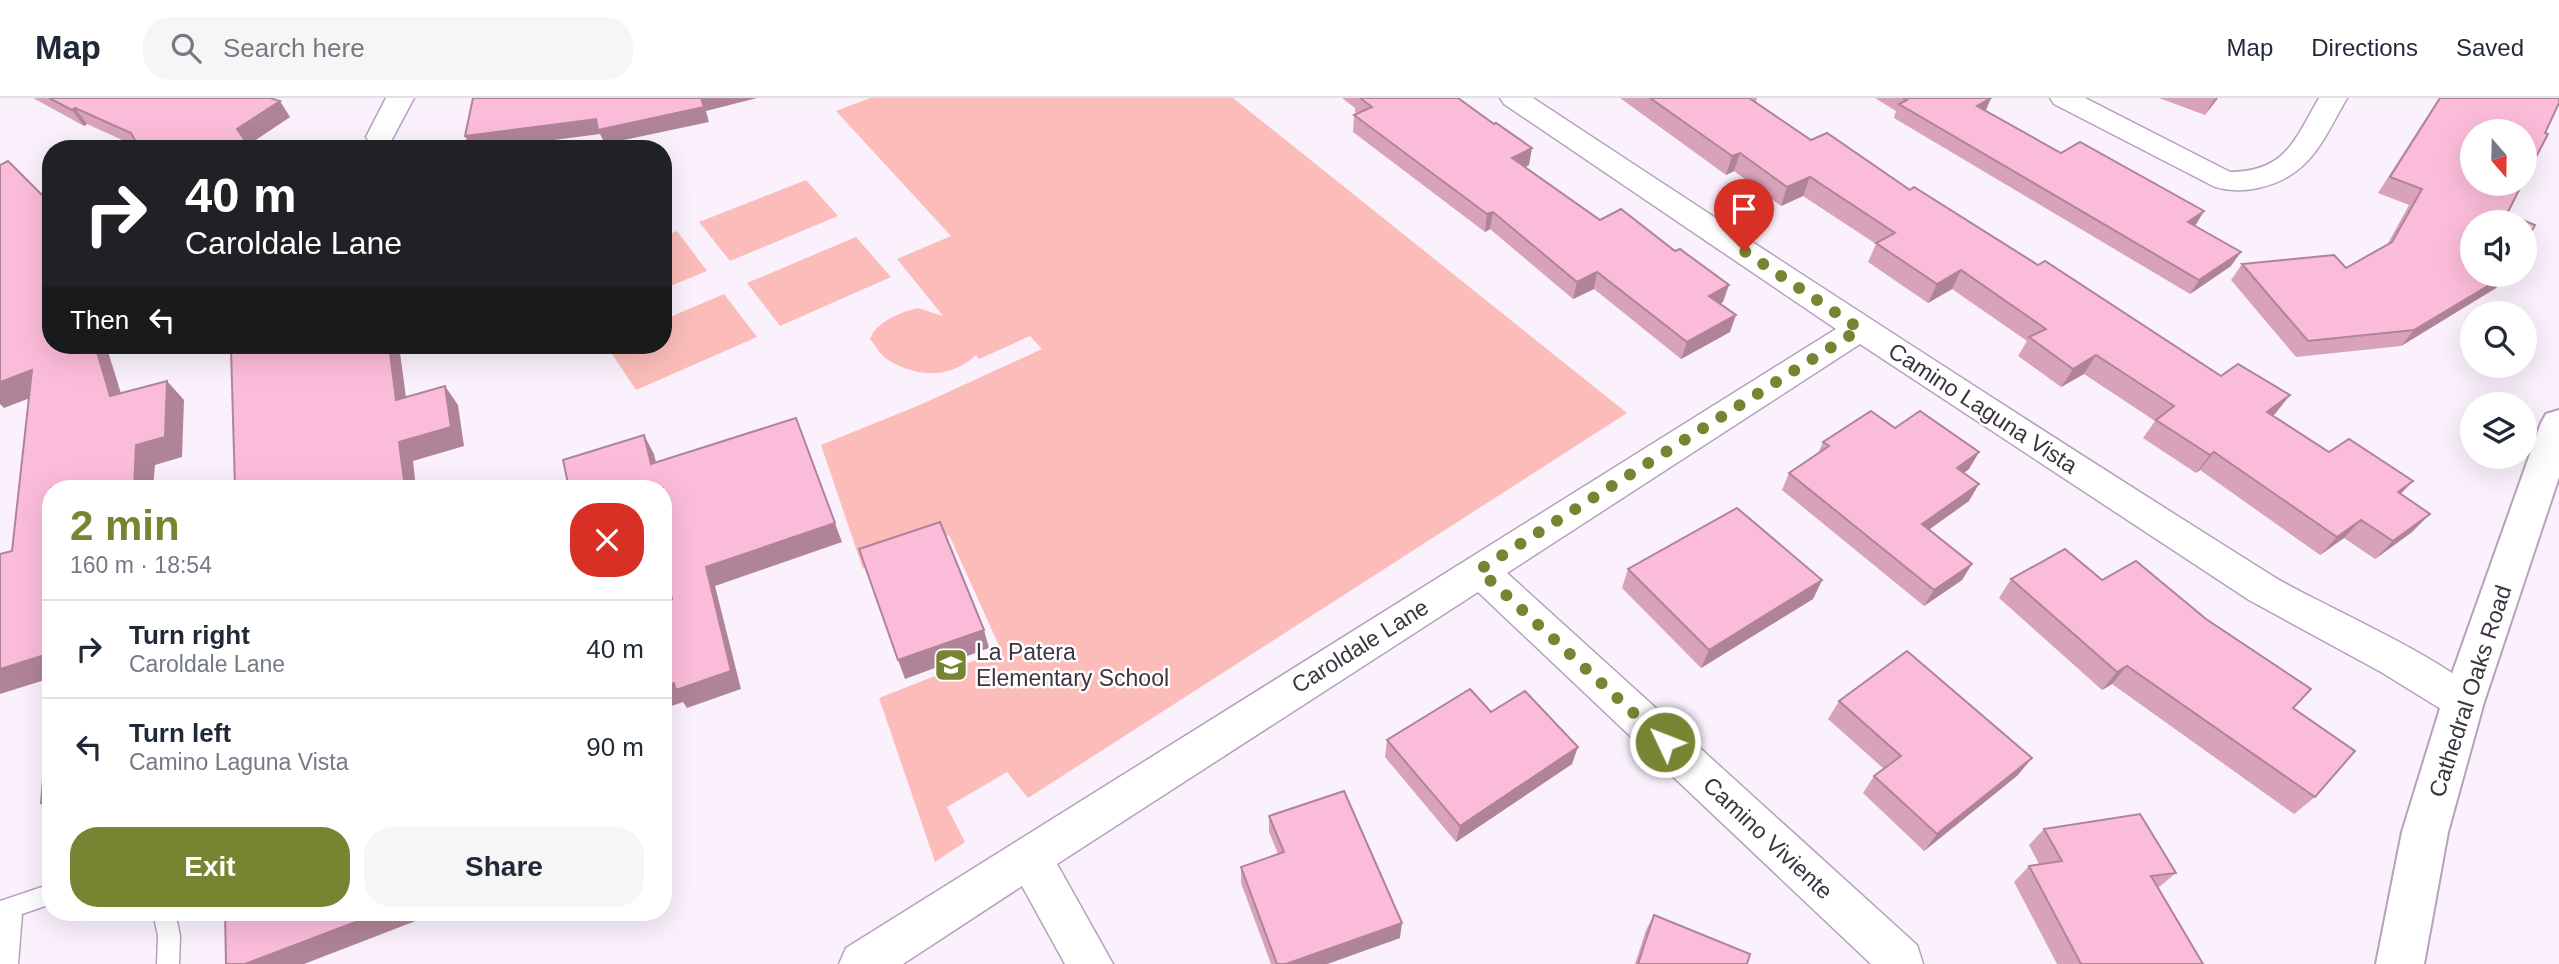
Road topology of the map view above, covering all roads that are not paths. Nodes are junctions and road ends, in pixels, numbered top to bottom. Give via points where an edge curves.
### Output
1 (400, 98) edge
2 (1514, 98) edge
3 (2064, 98) edge
4 (2333, 98) edge
5 (380, 137) dead end
6 (1860, 329) junction
7 (2559, 423) edge
8 (1479, 570) junction
9 (2463, 702) junction
10 (1029, 856) junction
11 (42, 897) edge
12 (6, 909) edge
13 (166, 921) edge
14 (7, 964) edge
15 (168, 964) edge
16 (862, 964) edge
17 (1090, 964) edge
18 (1900, 964) edge
19 (2400, 964) edge

1 - 5 street
2 - 6 street, Camino Laguna Vista
3 - 4 street via 2225,181 2263,191 2295,160
6 - 8 street, Caroldale Lane
6 - 9 street, Camino Laguna Vista via 2262,589
7 - 9 main road, Cathedral Oaks Road
8 - 10 street, Caroldale Lane
8 - 18 street, Camino Viviente
9 - 19 main road, Cathedral Oaks Road via 2425,832
10 - 16 street, Caroldale Lane
10 - 17 street
11 - 12 lane
12 - 14 lane
13 - 15 lane

